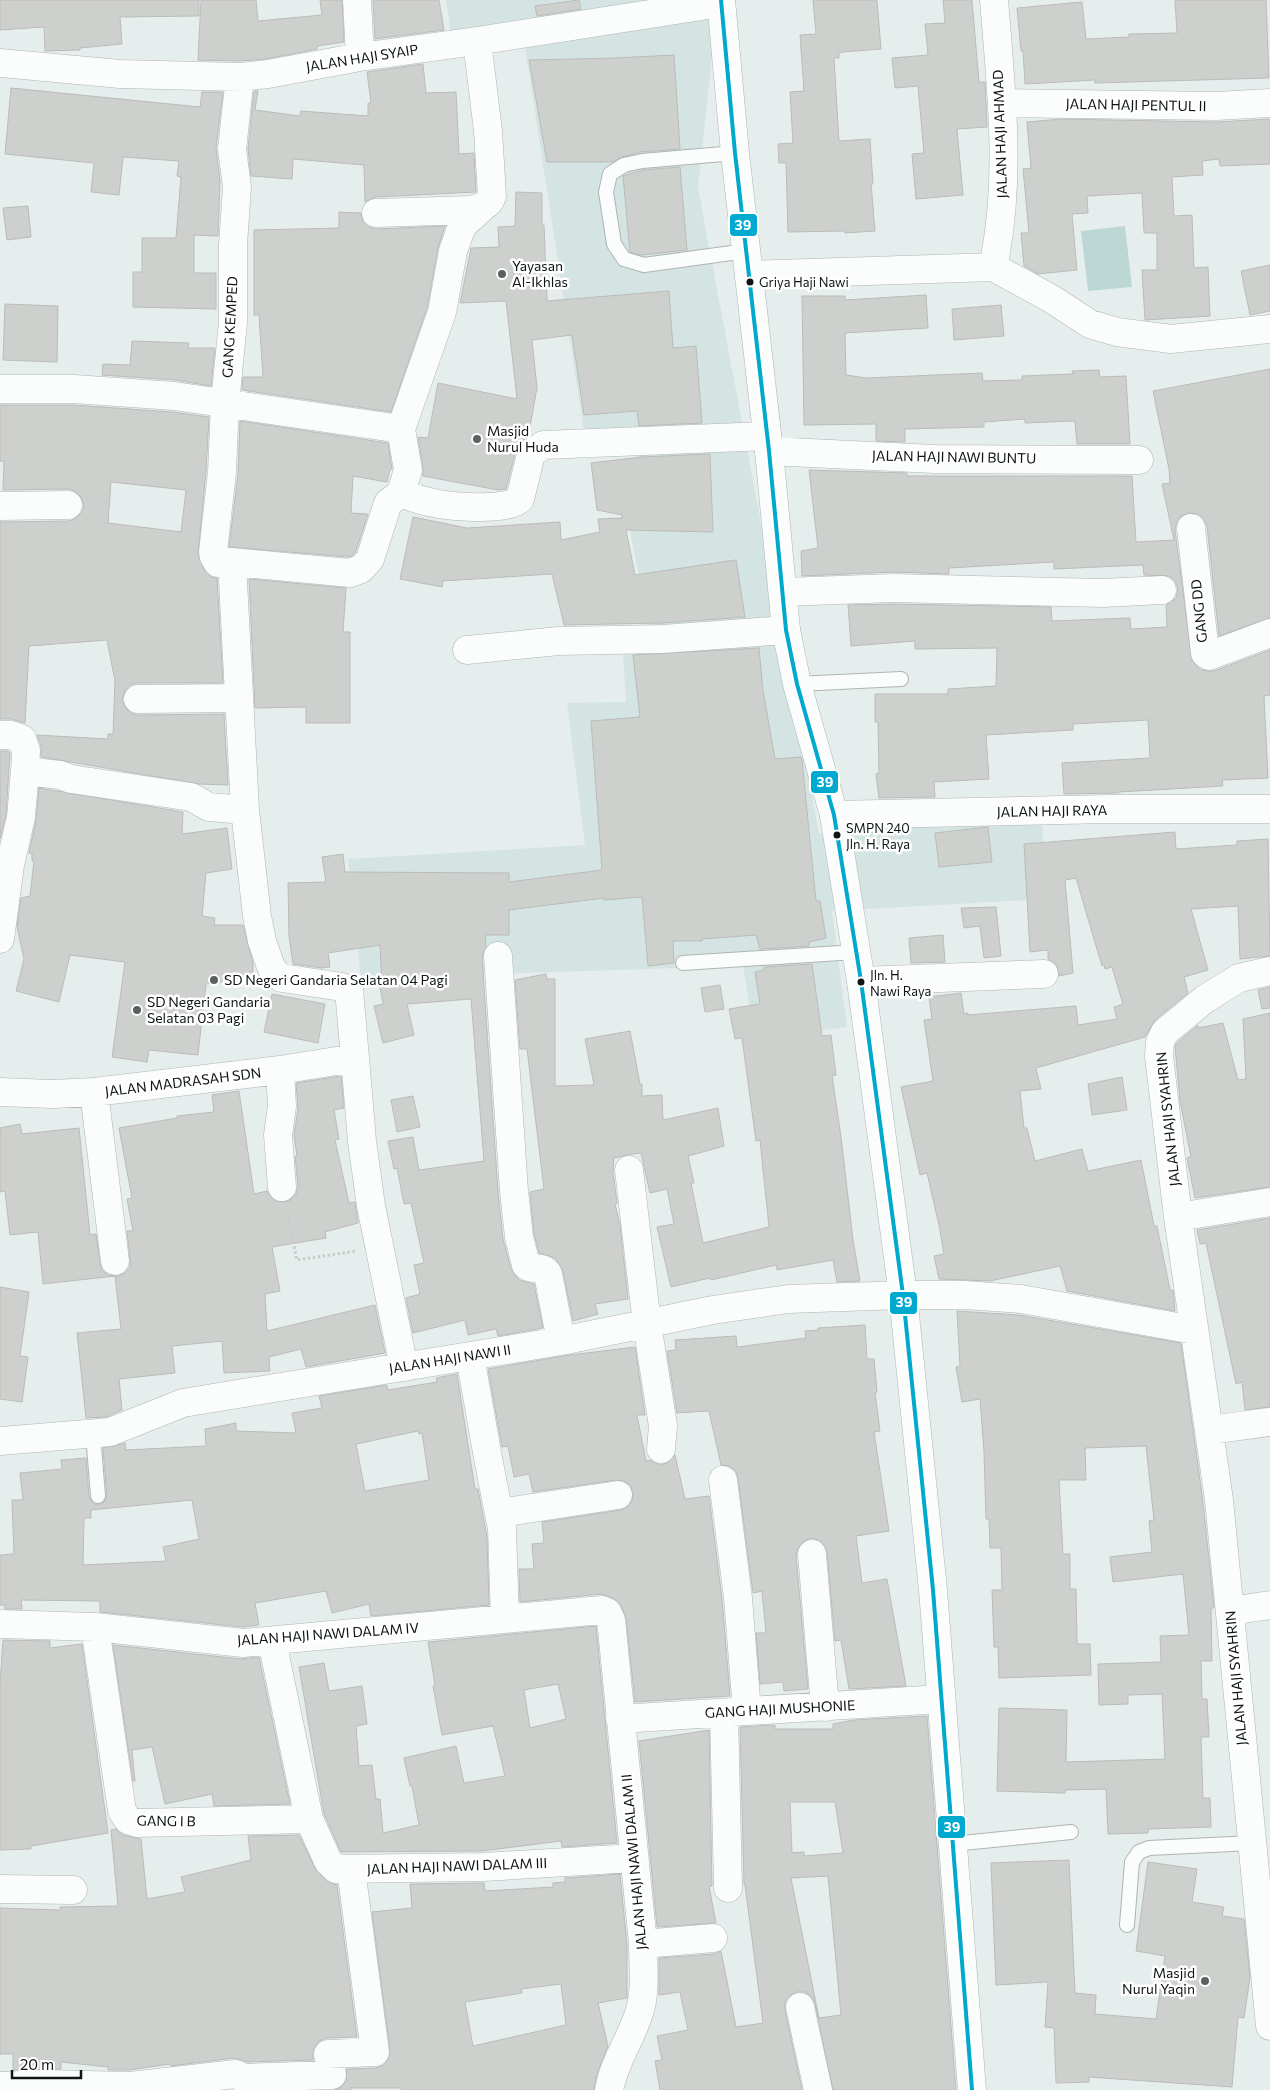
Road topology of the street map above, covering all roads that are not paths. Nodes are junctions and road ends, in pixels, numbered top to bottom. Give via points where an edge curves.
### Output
1 (357, 0) edge
2 (994, 0) edge
3 (721, 1) edge
4 (477, 41) junction
5 (360, 57) junction
6 (0, 63) edge
7 (240, 77) junction
8 (1002, 103) junction
9 (1270, 103) edge
10 (735, 153) junction
11 (484, 206) junction
12 (376, 213) dead end
13 (747, 263) junction
14 (993, 267) junction
15 (1270, 329) edge
16 (0, 389) edge
17 (225, 403) junction
18 (401, 429) junction
19 (768, 444) junction
20 (1139, 460) dead end
21 (400, 494) junction
22 (68, 505) dead end
23 (0, 506) edge
24 (1191, 528) dead end
25 (232, 562) junction
26 (1162, 590) dead end
27 (784, 592) junction
28 (786, 630) junction
29 (1270, 633) edge
30 (467, 650) dead end
31 (901, 679) dead end
32 (797, 684) junction
33 (238, 698) junction
34 (138, 699) dead end
35 (0, 735) edge
36 (25, 771) junction
37 (1270, 809) edge
38 (245, 810) junction
39 (834, 815) junction
40 (0, 939) edge
41 (856, 952) junction
42 (498, 956) dead end
43 (683, 963) dead end
44 (1270, 972) edge
45 (1044, 974) dead end
46 (861, 981) junction
47 (355, 1058) junction
48 (280, 1070) junction
49 (0, 1092) edge
50 (94, 1092) junction
51 (629, 1170) dead end
52 (282, 1187) road end
53 (1270, 1202) edge
54 (1178, 1217) junction
55 (115, 1261) dead end
56 (903, 1295) junction
57 (647, 1324) junction
58 (1194, 1330) junction
59 (561, 1340) junction
60 (470, 1356) junction
61 (404, 1367) junction
62 (1270, 1422) edge
63 (1210, 1430) junction
64 (93, 1434) junction
65 (0, 1441) edge
66 (661, 1449) dead end
67 (723, 1480) dead end
68 (618, 1495) dead end
69 (98, 1496) dead end
70 (500, 1513) junction
71 (812, 1554) dead end
72 (1270, 1604) edge
73 (1230, 1611) junction
74 (505, 1620) junction
75 (0, 1624) edge
76 (95, 1627) junction
77 (612, 1629) joint
78 (272, 1641) junction
79 (941, 1699) junction
80 (825, 1707) junction
81 (735, 1712) junction
82 (620, 1719) junction
83 (1258, 1781) edge
84 (309, 1820) junction
85 (1071, 1832) dead end
86 (1254, 1843) junction
87 (953, 1844) junction
88 (634, 1858) junction
89 (351, 1869) junction
90 (728, 1888) dead end
91 (0, 1889) edge
92 (73, 1890) dead end
93 (1127, 1926) dead end
94 (713, 1938) dead end
95 (643, 1944) junction
96 (1268, 1970) edge
97 (800, 2007) dead end
98 (1270, 2026) edge
99 (0, 2086) edge
100 (608, 2090) edge
101 (818, 2090) edge
102 (972, 2090) edge

1 - 5 street
2 - 8 street, JALAN HAJI AHMAD
3 - 4 street, JALAN HAJI SYAIP
3 - 10 street
4 - 5 street, JALAN HAJI SYAIP
4 - 11 street via 492,196
5 - 7 street, JALAN HAJI SYAIP
6 - 7 street, JALAN HAJI SYAIP via 120,74
7 - 17 street, GANG KEMPED via 232,149 237,201 233,246 233,322
8 - 9 street, JALAN HAJI PENTUL II via 1216,106
8 - 14 street, JALAN HAJI AHMAD via 1002,208
10 - 13 street
10 - 13 lane via 642,161 624,166 610,174 606,192 614,244 624,259 644,265
11 - 12 street via 459,211
11 - 18 street via 462,226 453,251 442,312
13 - 14 street
13 - 19 street
14 - 15 street via 1090,324 1117,332 1171,339
16 - 17 street via 74,389
17 - 18 street
17 - 25 street, GANG KEMPED via 222,472 213,552 218,563
18 - 21 street via 408,470
19 - 20 street, JALAN HAJI NAWI BUNTU via 934,458
19 - 21 street, JALAN HAJI NAWI BUNTU via 543,445 531,454 520,499 506,506 439,504
19 - 27 street
21 - 25 street via 388,503 370,559 361,569 350,573
22 - 23 street
24 - 29 street, GANG DD via 1204,653 1209,656
25 - 33 street
26 - 27 street via 1103,593 893,588
27 - 28 street
28 - 30 street via 663,639 559,641
28 - 32 street
31 - 32 lane
32 - 39 street
33 - 34 street
33 - 38 street
35 - 36 street via 22,739 26,751
36 - 38 street via 178,794 191,797 208,808
36 - 40 street via 21,817 10,865
37 - 39 street, JALAN HAJI RAYA
38 - 47 street via 257,916 271,967 282,978 349,990
39 - 41 street
41 - 43 lane
41 - 46 street
42 - 59 street via 519,1236 526,1265 543,1269 548,1274
44 - 54 street, JALAN HAJI SYAHRIN via 1244,976 1227,984 1176,1022 1160,1042
45 - 46 street
46 - 56 street
47 - 48 street
47 - 61 street via 366,1170 378,1247
48 - 50 street, JALAN MADRASAH SDN
48 - 52 street, JALAN MADRASAH SDN via 282,1106 278,1135
49 - 50 street, JALAN MADRASAH SDN
50 - 55 street
51 - 57 street
53 - 54 street
54 - 58 street, JALAN HAJI SYAHRIN
56 - 57 street, JALAN HAJI NAWI II via 788,1299
56 - 58 street via 1021,1299
56 - 79 street
57 - 59 street, JALAN HAJI NAWI II
57 - 66 street via 663,1426
58 - 63 street, JALAN HAJI SYAHRIN
59 - 60 street, JALAN HAJI NAWI II
60 - 61 street, JALAN HAJI NAWI II
60 - 70 street
61 - 64 street, JALAN HAJI NAWI II via 183,1403 110,1432
62 - 63 street
63 - 73 street, JALAN HAJI SYAHRIN
64 - 65 street, JALAN HAJI NAWI II
64 - 69 lane
67 - 81 street via 738,1598
68 - 70 street
70 - 74 street
71 - 80 street
72 - 73 street
73 - 83 street, JALAN HAJI SYAHRIN
74 - 77 street, JALAN HAJI NAWI DALAM IV via 602,1610 610,1617
74 - 78 street, JALAN HAJI NAWI DALAM IV
75 - 76 street, JALAN HAJI NAWI DALAM IV
76 - 78 street, JALAN HAJI NAWI DALAM IV via 243,1644
76 - 84 street, GANG I B via 122,1811 128,1820 137,1823
77 - 82 street, JALAN HAJI NAWI DALAM II
78 - 84 street
79 - 80 street, GANG HAJI MUSHONIE
79 - 87 street
80 - 81 street, GANG HAJI MUSHONIE
81 - 82 street, GANG HAJI MUSHONIE
81 - 90 street
82 - 88 street, JALAN HAJI NAWI DALAM II
83 - 86 street, JALAN HAJI SYAHRIN
84 - 89 street, JALAN HAJI NAWI DALAM III via 332,1867
85 - 87 lane
86 - 93 lane via 1149,1848 1139,1852 1132,1862
86 - 96 street, JALAN HAJI SYAHRIN
87 - 102 street
88 - 89 street, JALAN HAJI NAWI DALAM III via 483,1867
88 - 95 street, JALAN HAJI NAWI DALAM II
89 - 99 street via 374,2052 328,2054 332,2075 243,2078 236,2074 130,2086
91 - 92 street
94 - 95 street
95 - 100 street, JALAN HAJI NAWI DALAM II via 640,2010 614,2068
96 - 98 street, JALAN HAJI SYAHRIN
97 - 101 street

